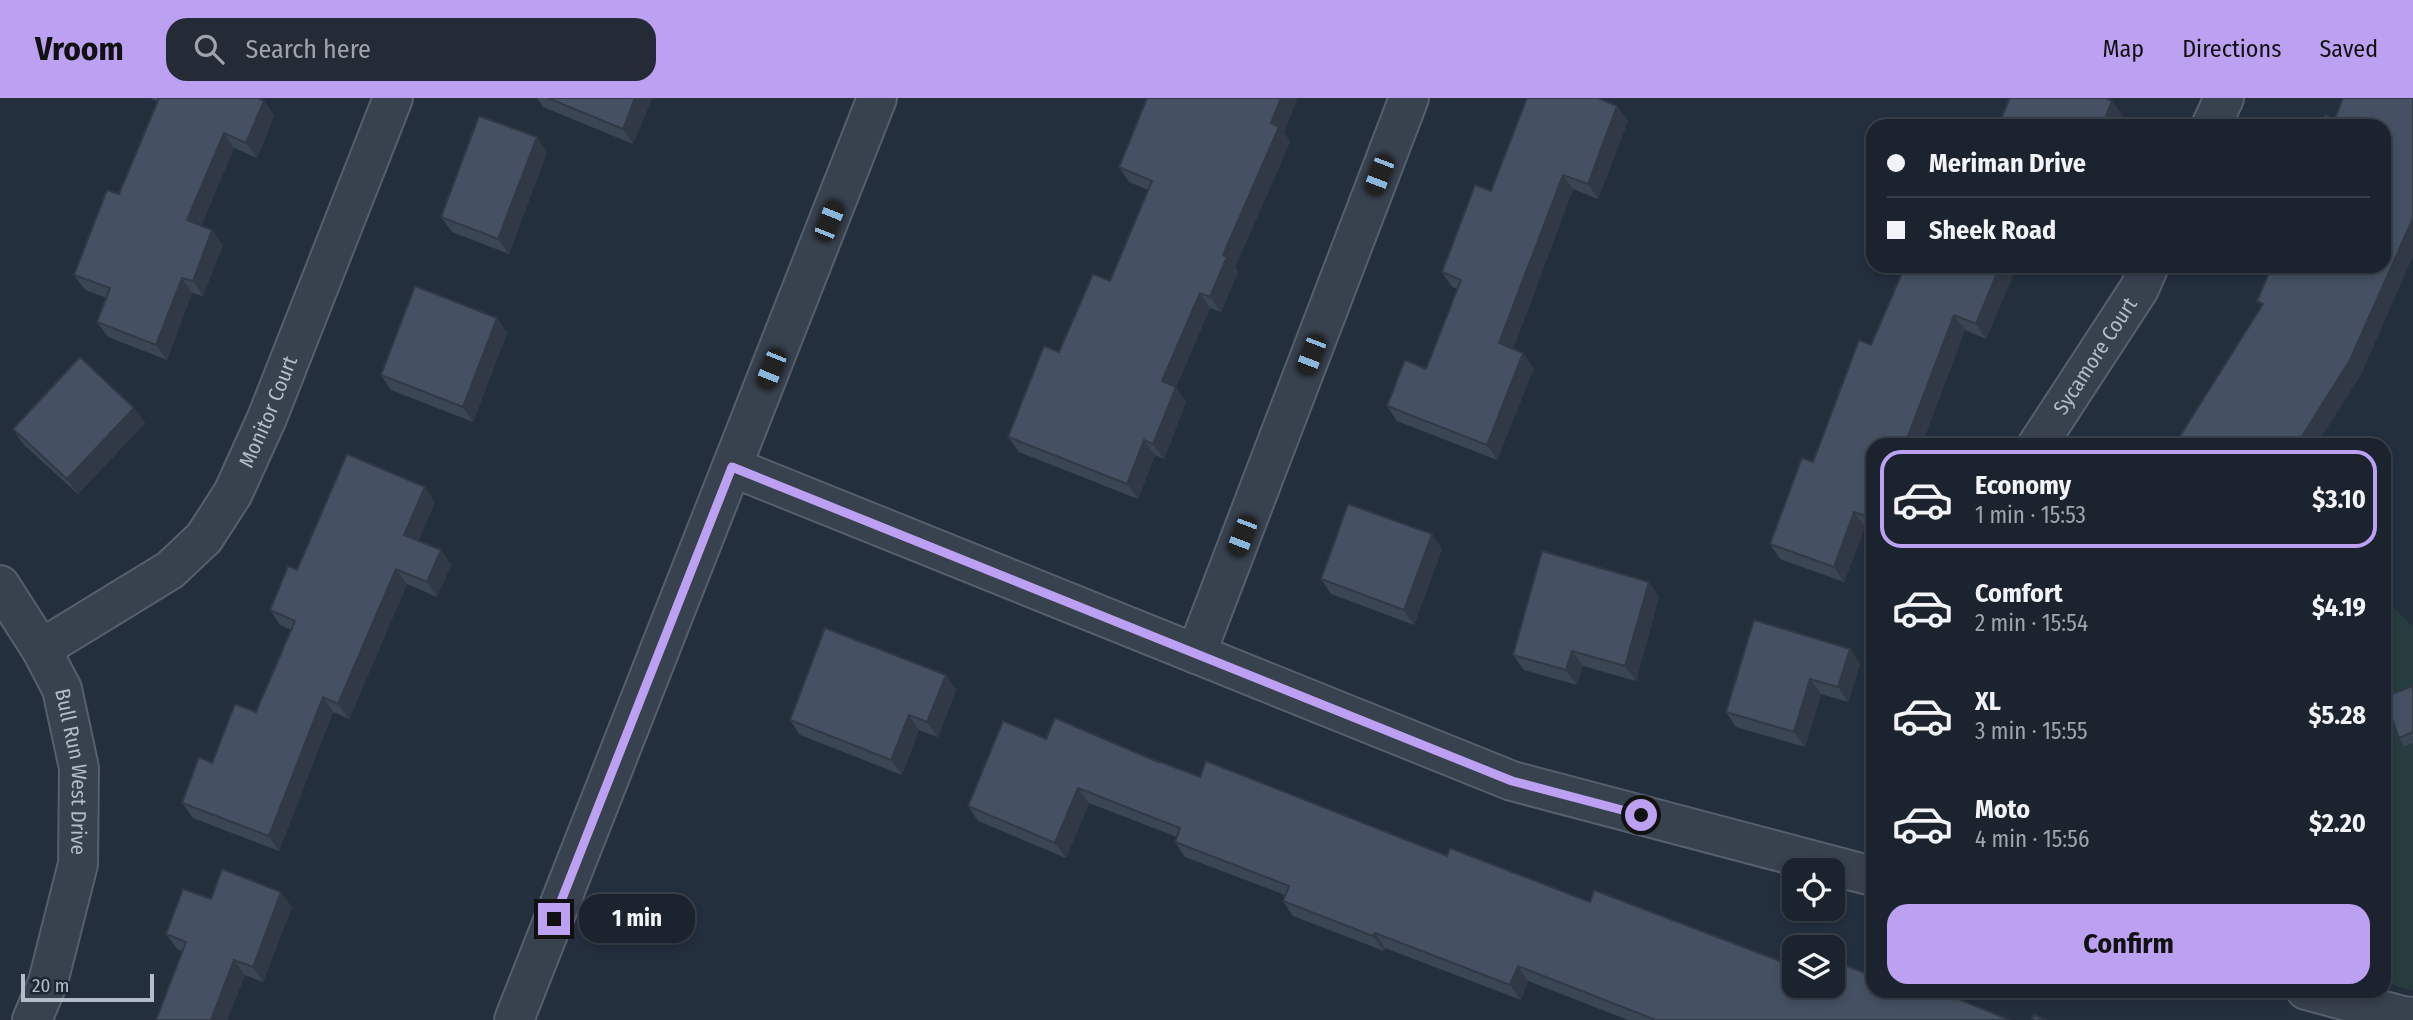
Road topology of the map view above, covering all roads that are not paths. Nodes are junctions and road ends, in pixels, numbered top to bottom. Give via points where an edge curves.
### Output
1 (393, 98) edge
2 (877, 98) edge
3 (1409, 98) edge
4 (2224, 98) edge
5 (2214, 119) edge
6 (2147, 273) edge
7 (2042, 438) edge
8 (732, 467) junction
9 (0, 585) edge
10 (41, 649) junction
11 (1196, 654) junction
12 (1866, 874) edge
13 (2336, 998) edge
14 (2413, 1017) edge
15 (32, 1020) edge
16 (514, 1020) edge

1 - 10 street, Monitor Court via 233,493 204,538 170,570
2 - 8 street
3 - 11 street
4 - 5 street
6 - 7 street, Sycamore Court
8 - 11 street
8 - 16 street
9 - 10 street, Bull Run West Drive
10 - 15 street, Bull Run West Drive via 62,689 79,768 78,864 48,982
11 - 12 street via 1512,781
13 - 14 street

